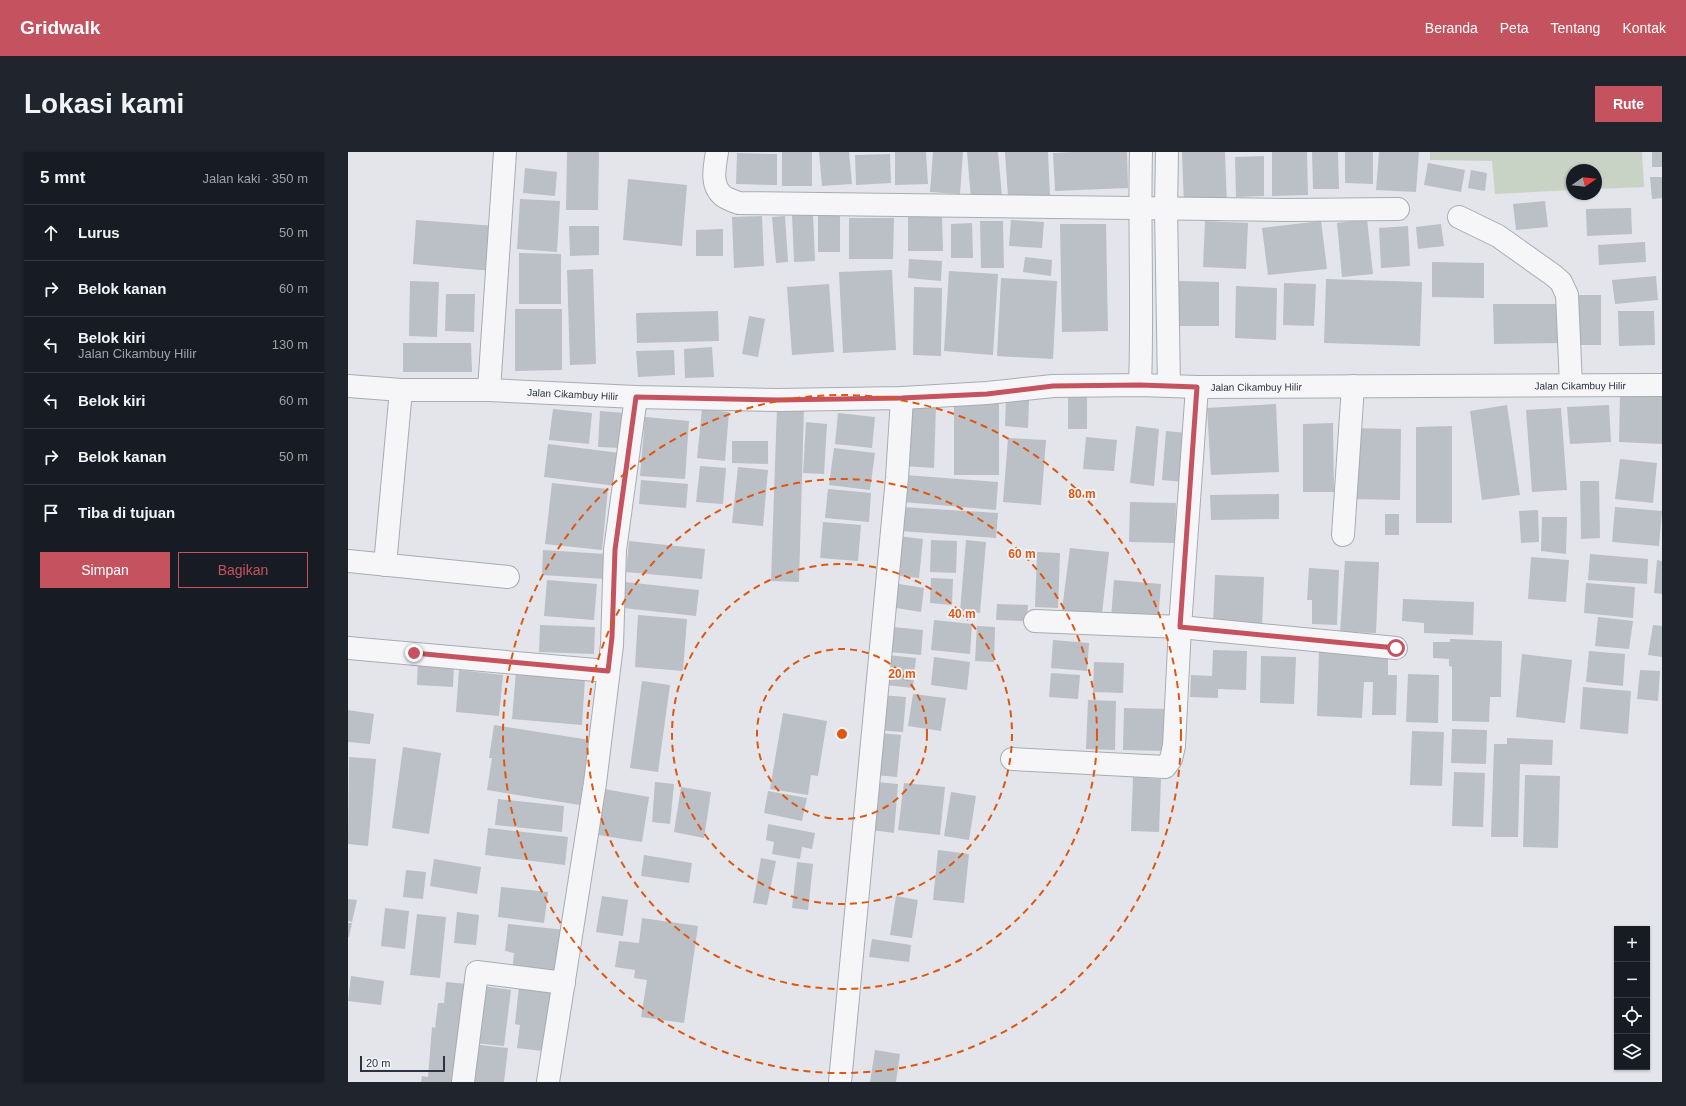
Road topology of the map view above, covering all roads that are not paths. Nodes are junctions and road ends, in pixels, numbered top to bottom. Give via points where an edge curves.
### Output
1 (505, 152) edge
2 (717, 152) edge
3 (1141, 152) edge
4 (1167, 152) edge
5 (1140, 209) junction
6 (1166, 209) junction
7 (1398, 209) dead end
8 (1459, 217) dead end
9 (1140, 385) junction
10 (1571, 385) junction
11 (1662, 385) edge
12 (348, 386) edge
13 (1168, 386) junction
14 (1353, 386) junction
15 (1197, 387) junction
16 (401, 390) junction
17 (488, 390) junction
18 (636, 397) junction
19 (902, 398) junction
20 (1344, 535) dead end
21 (348, 561) edge
22 (385, 565) junction
23 (508, 577) dead end
24 (1034, 621) dead end
25 (1180, 627) junction
26 (348, 648) edge
27 (1396, 648) dead end
28 (608, 671) junction
29 (1012, 759) dead end
30 (564, 983) junction
31 (463, 1082) edge
32 (548, 1082) edge
33 (840, 1082) edge

1 - 17 street
2 - 5 street via 714,171 716,188 722,196 739,203
3 - 5 street
4 - 6 street
5 - 6 street
5 - 9 street
6 - 7 street
6 - 13 street
8 - 10 street via 1498,236 1561,282 1567,295
9 - 13 street, Jalan Cikambuy Hilir
9 - 19 street, Jalan Cikambuy Hilir via 1053,386 987,394
10 - 11 street, Jalan Cikambuy Hilir
10 - 14 street, Jalan Cikambuy Hilir
12 - 16 street, Jalan Cikambuy Hilir
13 - 15 street, Jalan Cikambuy Hilir
14 - 15 street, Jalan Cikambuy Hilir
14 - 20 street
15 - 25 street
16 - 17 street, Jalan Cikambuy Hilir
16 - 22 street
17 - 18 street, Jalan Cikambuy Hilir
18 - 19 street, Jalan Cikambuy Hilir via 778,400
18 - 28 street via 615,550 612,637
19 - 33 street via 897,478
21 - 22 street
22 - 23 street
24 - 25 street
25 - 27 street
25 - 29 street via 1174,746 1165,767
26 - 28 street
28 - 30 street via 595,783
30 - 31 street via 477,972
30 - 32 street

